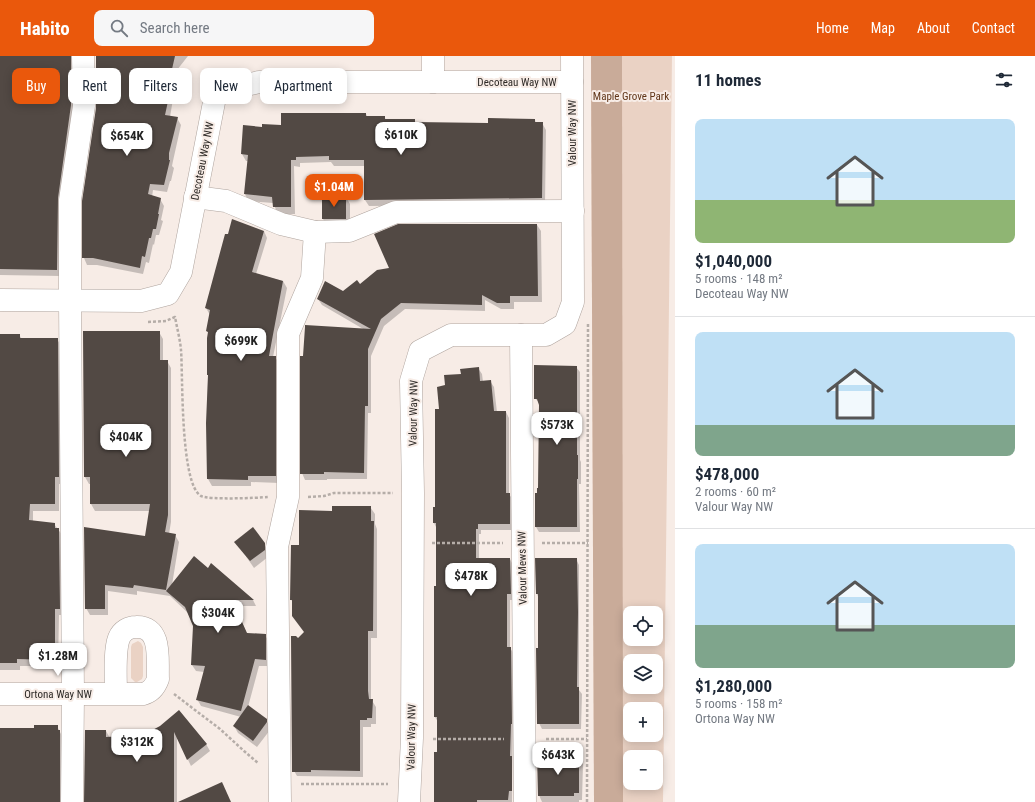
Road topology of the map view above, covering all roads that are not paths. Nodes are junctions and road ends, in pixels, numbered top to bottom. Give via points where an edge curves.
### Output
1 (83, 56) edge
2 (433, 56) edge
3 (572, 56) edge
4 (433, 82) junction
5 (572, 82) junction
6 (195, 197) junction
7 (573, 211) junction
8 (315, 232) junction
9 (0, 300) edge
10 (70, 300) junction
11 (521, 335) junction
12 (0, 694) edge
13 (73, 694) junction
14 (116, 694) dead end
15 (72, 802) edge
16 (280, 802) edge
17 (409, 802) edge
18 (525, 802) edge

1 - 10 street via 84,106 70,200
2 - 4 street
3 - 5 street, Valour Way NW
4 - 5 street, Decoteau Way NW
4 - 6 street, Decoteau Way NW via 260,82 216,92
5 - 7 street, Valour Way NW
6 - 8 street via 226,201 281,224
6 - 10 street, Decoteau Way NW via 181,272 168,294 142,300
7 - 8 street via 396,212 349,230
7 - 11 street, Valour Way NW via 573,302 565,324 546,335
8 - 16 street via 312,278 288,334 288,497 276,547
9 - 10 street, Decoteau Way NW
10 - 13 street
11 - 17 street, Valour Way NW via 451,335 420,351 411,381 412,738
11 - 18 street, Valour Mews NW
12 - 13 street, Ortona Way NW
13 - 14 street, Ortona Way NW
13 - 15 street

